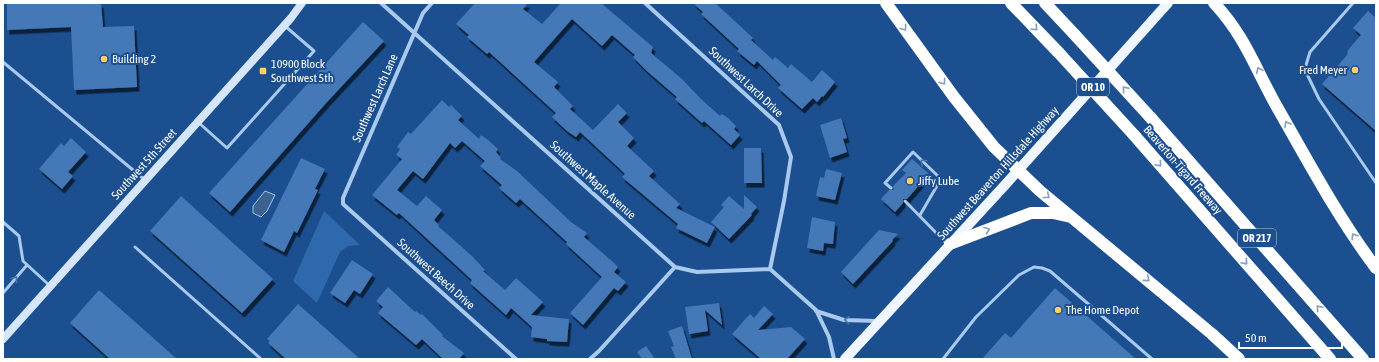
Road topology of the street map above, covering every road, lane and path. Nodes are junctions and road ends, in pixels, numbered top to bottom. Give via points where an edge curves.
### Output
1 (302, 3) edge
2 (381, 3) edge
3 (432, 3) edge
4 (645, 3) edge
5 (886, 3) edge
6 (1011, 3) edge
7 (1045, 3) edge
8 (1168, 3) edge
9 (1214, 3) edge
10 (1352, 3) edge
11 (284, 25) junction
12 (415, 33) junction
13 (3, 62) edge
14 (198, 122) junction
15 (1018, 170) junction
16 (145, 180) junction
17 (1376, 183) edge
18 (891, 188) dead end
19 (905, 201) dead end
20 (342, 204) joint
21 (920, 215) junction
22 (1074, 218) junction
23 (3, 222) edge
24 (950, 245) junction
25 (135, 247) dead end
26 (27, 265) junction
27 (675, 267) junction
28 (1376, 268) edge
29 (770, 269) junction
30 (50, 286) junction
31 (3, 292) edge
32 (816, 310) junction
33 (880, 321) junction
34 (3, 339) edge
35 (260, 359) edge
36 (516, 359) edge
37 (590, 359) edge
38 (834, 359) edge
39 (845, 359) edge
40 (943, 359) edge
41 (1152, 359) edge
42 (1239, 359) edge
43 (1330, 359) edge
44 (1363, 359) edge

1 - 11 street, Southwest 5th Street
2 - 12 street, Southwest Maple Avenue
3 - 12 street, Southwest Larch Lane via 423,13
4 - 29 street, Southwest Larch Drive via 779,125 791,157
5 -> 15 highway via 954,97 994,147
6 -> 43 highway, Beaverton-Tigard Freeway / OR 217, bridge via 1134,135
44 -> 7 highway, Beaverton-Tigard Freeway / OR 217, bridge
8 - 15 main road, Southwest Beaverton Hillsdale Highway / OR 10
28 -> 9 highway via 1343,220 1276,105 1243,39
10 - 17 lane via 1310,52 1306,72 1319,99
11 - 14 street, Southwest 5th Street
11 - 14 lane via 314,51 227,148
12 - 20 street, Southwest Larch Lane
12 - 27 street, Southwest Maple Avenue
13 - 16 lane
14 - 16 street, Southwest 5th Street
15 -> 22 highway
15 - 24 main road, Southwest Beaverton Hillsdale Highway / OR 10
16 - 30 street, Southwest 5th Street
21 -> 18 lane via 941,179 913,152 885,183
19 - 21 lane
20 - 36 street, Southwest Beech Drive
21 - 24 lane
24 -> 22 highway via 1031,213 1053,213
22 -> 42 highway
23 - 26 lane via 19,236 22,261
24 - 33 main road, Southwest Beaverton Hillsdale Highway / OR 10
25 - 35 lane
26 - 30 lane
31 -> 26 lane
27 - 29 street, Southwest Maple Avenue via 697,272
27 - 37 street
29 - 32 street
30 - 34 street, Southwest 5th Street
33 -> 32 street via 844,320
32 - 38 street via 829,338
33 - 39 main road, Southwest Beaverton Hillsdale Highway / OR 10
40 - 41 lane via 976,317 1019,275 1034,267 1050,271

